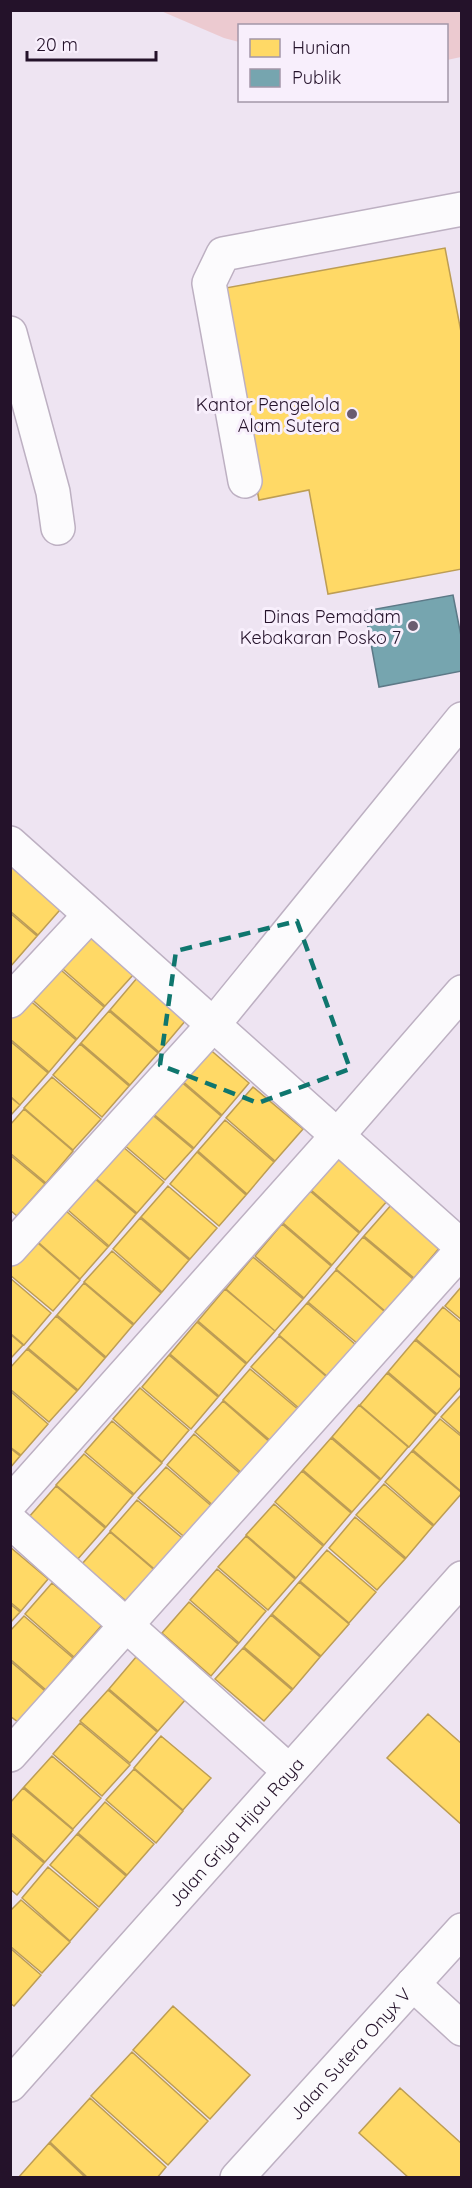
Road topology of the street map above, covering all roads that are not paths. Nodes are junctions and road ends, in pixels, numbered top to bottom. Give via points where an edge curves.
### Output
1 (462, 209) edge
2 (10, 333) edge
3 (245, 481) dead end
4 (58, 528) dead end
5 (462, 719) edge
6 (10, 843) edge
7 (90, 915) junction
8 (462, 992) edge
9 (10, 1001) edge
10 (213, 1025) junction
11 (337, 1136) junction
12 (462, 1248) edge
13 (10, 1249) edge
14 (10, 1503) edge
15 (10, 1521) edge
16 (462, 1578) edge
17 (126, 1623) junction
18 (10, 1755) edge
19 (289, 1771) junction
20 (462, 1930) edge
21 (413, 1984) junction
22 (462, 2029) edge
23 (10, 2085) edge
24 (237, 2178) edge

1 - 3 street via 223,254 208,283
2 - 4 street via 53,492
5 - 10 street
6 - 7 street
7 - 9 street
7 - 10 street
8 - 11 street
10 - 11 street
10 - 13 street
11 - 12 street
11 - 14 street
12 - 17 street
15 - 17 street
16 - 19 street, Jalan Griya Hijau Raya
17 - 18 street
17 - 19 street
19 - 23 street, Jalan Griya Hijau Raya
20 - 21 street, Jalan Sutera Onyx V
21 - 22 street
21 - 24 street, Jalan Sutera Onyx V

